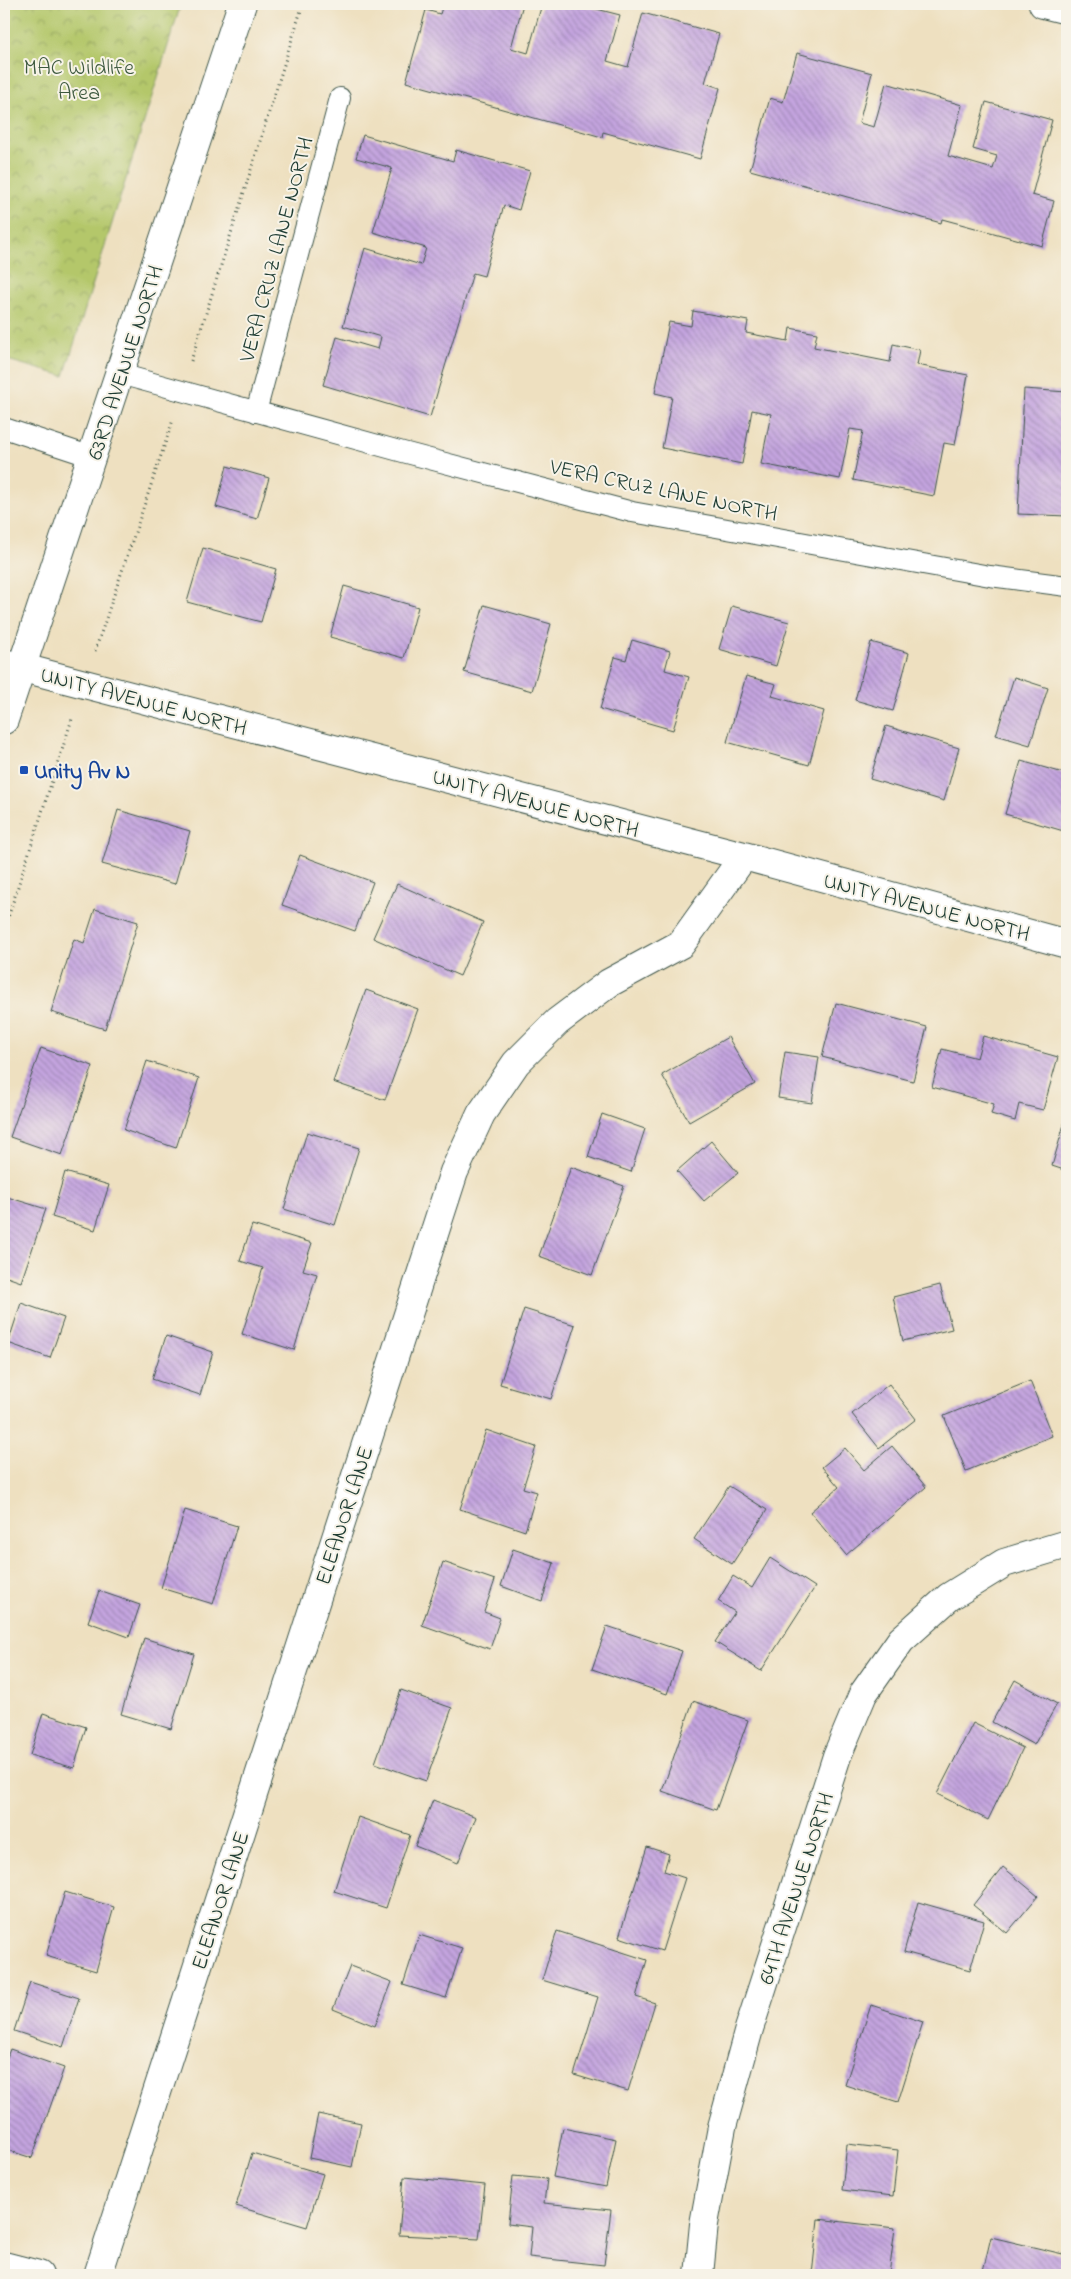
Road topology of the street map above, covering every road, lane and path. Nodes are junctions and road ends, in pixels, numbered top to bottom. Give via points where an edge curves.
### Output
1 (242, 4) edge
2 (303, 4) edge
3 (1043, 4) edge
4 (1067, 10) edge
5 (340, 98) dead end
6 (120, 374) junction
7 (182, 392) junction
8 (256, 412) junction
9 (4, 428) edge
10 (92, 457) junction
11 (1067, 586) edge
12 (12, 666) edge
13 (84, 684) junction
14 (4, 720) edge
15 (744, 856) junction
16 (4, 930) edge
17 (1067, 944) edge
18 (1067, 1544) edge
19 (4, 2266) edge
20 (39, 2275) edge
21 (98, 2275) edge
22 (699, 2275) edge

1 - 6 street, 63RD AVENUE NORTH
2 - 7 path
3 - 4 street
5 - 8 lane, VERA CRUZ LANE NORTH
6 - 7 lane, VERA CRUZ LANE NORTH
6 - 10 street, 63RD AVENUE NORTH
7 - 8 lane, VERA CRUZ LANE NORTH
7 - 13 path
8 - 11 lane, VERA CRUZ LANE NORTH via 632,512 981,574
9 - 10 lane
10 - 12 street, 63RD AVENUE NORTH
12 - 13 street, UNITY AVENUE NORTH
12 - 14 street, 63RD AVENUE NORTH
13 - 15 street, UNITY AVENUE NORTH
13 - 16 path
15 - 17 street, UNITY AVENUE NORTH
15 - 21 street, ELEANOR LANE via 681,944 609,983 557,1022 516,1063 481,1114 454,1172
18 - 22 street, 64TH AVENUE NORTH via 1004,1563 949,1597 901,1640 863,1694 837,1756 749,2028 722,2127 704,2224
19 - 20 street

